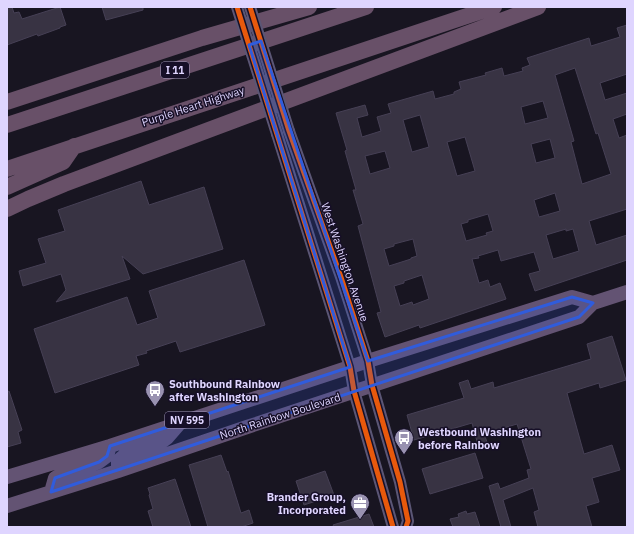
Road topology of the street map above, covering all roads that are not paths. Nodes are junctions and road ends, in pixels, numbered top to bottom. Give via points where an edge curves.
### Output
1 (237, 7) edge
2 (250, 7) edge
3 (309, 7) edge
4 (366, 7) edge
5 (494, 7) edge
6 (538, 7) edge
7 (58, 84) junction
8 (7, 96) edge
9 (7, 102) edge
10 (7, 125) edge
11 (74, 146) junction
12 (7, 169) edge
13 (7, 187) edge
14 (7, 209) edge
15 (627, 292) edge
16 (593, 303) junction
17 (368, 361) junction
18 (350, 367) junction
19 (372, 385) junction
20 (354, 391) junction
21 (180, 422) junction
22 (110, 446) junction
23 (118, 471) junction
24 (7, 477) edge
25 (50, 492) junction
26 (7, 506) edge
27 (393, 527) edge
28 (406, 527) edge

1 - 18 main road, bridge
2 - 17 main road, West Washington Avenue, bridge via 289,131
3 - 7 highway
4 - 10 highway, I 11
5 - 11 highway, Purple Heart Highway
6 - 14 highway via 64,184
7 - 8 highway
7 - 9 highway
11 - 12 highway, Purple Heart Highway
11 - 13 highway via 63,162
15 - 16 main road, North Rainbow Boulevard
16 - 17 main road via 572,297
16 - 19 main road, North Rainbow Boulevard via 579,317
17 - 18 main road, NV 595
17 - 19 main road, West Washington Avenue
18 - 20 main road
18 - 21 main road, NV 595
19 - 20 main road, North Rainbow Boulevard / NV 595
19 - 28 main road, West Washington Avenue via 400,482 408,521
20 - 23 main road, North Rainbow Boulevard / NV 595
20 - 27 main road
21 - 22 main road, NV 595
21 - 23 main road via 163,441 121,457 118,461
22 - 24 main road, NV 595
22 - 25 main road via 106,456 99,462 55,478
23 - 25 main road, North Rainbow Boulevard / NV 595
25 - 26 main road, North Rainbow Boulevard / NV 595

